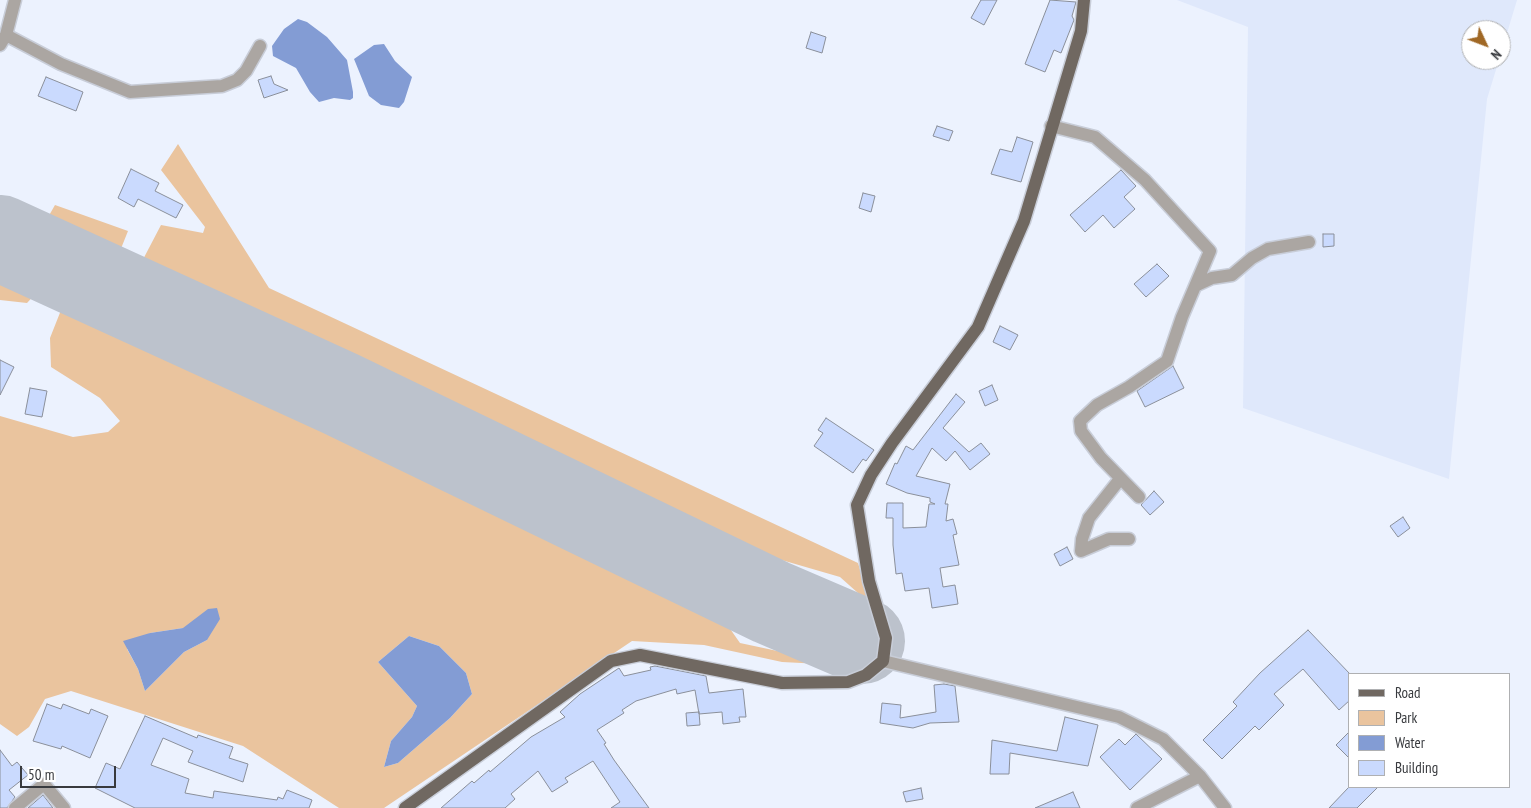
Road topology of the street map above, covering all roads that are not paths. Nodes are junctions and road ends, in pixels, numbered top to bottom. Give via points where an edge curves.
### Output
1 (16, 0) edge
2 (1084, 0) edge
3 (3, 40) edge
4 (260, 46) dead end
5 (1051, 126) junction
6 (1309, 242) dead end
7 (1197, 285) junction
8 (1120, 479) junction
9 (1139, 497) dead end
10 (1129, 539) dead end
11 (883, 661) junction
12 (1200, 776) junction
13 (15, 808) edge
14 (64, 808) edge
15 (405, 808) edge
16 (1137, 808) edge
17 (1225, 808) edge

1 - 3 street
2 - 5 main road via 1081,31
3 - 4 street via 130,92 222,86 237,80 246,71
5 - 7 street via 1095,137 1145,180 1200,238 1210,251
5 - 11 main road via 1024,221 978,327 892,444 871,475 857,505 869,581 886,638
6 - 7 street via 1268,249 1232,275 1212,278
7 - 8 street via 1167,361 1096,405 1080,421 1081,431
8 - 9 street
8 - 10 street via 1089,518 1081,550 1109,539
11 - 12 street via 1119,717 1163,739
11 - 15 main road via 866,675 848,682 782,683 640,655 611,661
12 - 16 street
12 - 17 street
13 - 14 street via 44,784

